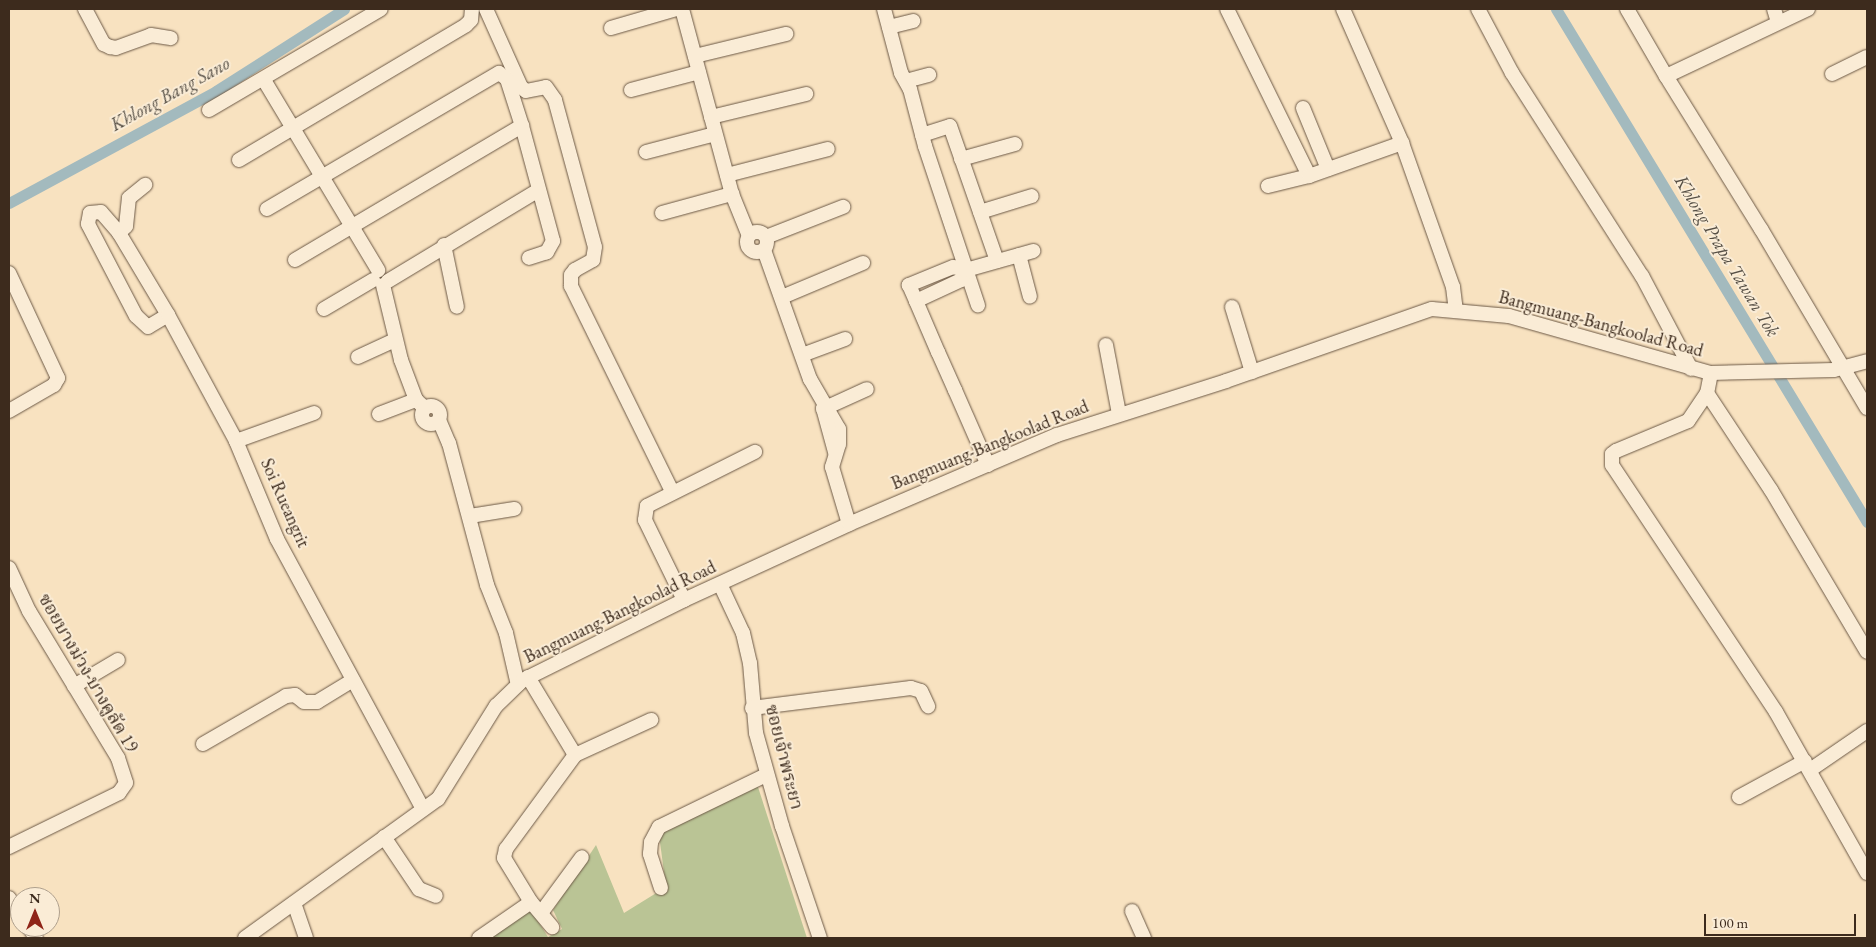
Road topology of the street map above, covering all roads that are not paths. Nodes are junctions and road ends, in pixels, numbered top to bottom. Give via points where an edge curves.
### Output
1 (84, 9) edge
2 (381, 9) edge
3 (472, 9) edge
4 (486, 9) edge
5 (676, 9) edge
6 (682, 9) edge
7 (884, 9) edge
8 (1227, 9) edge
9 (1343, 9) edge
10 (1478, 9) edge
11 (1627, 9) edge
12 (1808, 9) edge
13 (1776, 15) edge
14 (913, 21) dead end
15 (889, 27) junction
16 (610, 28) dead end
17 (786, 34) dead end
18 (171, 38) dead end
19 (695, 56) junction
20 (1867, 57) edge
21 (699, 72) junction
22 (1832, 74) dead end
23 (929, 75) dead end
24 (1666, 76) junction
25 (264, 80) junction
26 (906, 81) junction
27 (631, 90) dead end
28 (806, 94) dead end
29 (1303, 108) dead end
30 (208, 110) dead end
31 (711, 116) junction
32 (522, 126) junction
33 (292, 128) junction
34 (716, 134) junction
35 (922, 135) junction
36 (1402, 143) junction
37 (1015, 144) dead end
38 (828, 149) dead end
39 (646, 152) dead end
40 (961, 159) junction
41 (239, 160) dead end
42 (1328, 169) junction
43 (727, 175) junction
44 (1309, 176) junction
45 (321, 178) junction
46 (145, 185) dead end
47 (1268, 186) dead end
48 (539, 190) junction
49 (732, 194) junction
50 (1032, 196) dead end
51 (843, 207) dead end
52 (267, 209) dead end
53 (980, 212) junction
54 (662, 214) dead end
55 (352, 226) junction
56 (118, 233) junction
57 (765, 244) junction
58 (444, 245) junction
59 (1033, 250) dead end
60 (1019, 255) junction
61 (529, 258) dead end
62 (295, 260) dead end
63 (997, 261) junction
64 (863, 263) dead end
65 (966, 270) junction
66 (9, 273) edge
67 (380, 279) junction
68 (782, 297) junction
69 (1030, 297) dead end
70 (916, 301) junction
71 (978, 305) dead end
72 (457, 307) dead end
73 (1232, 307) dead end
74 (324, 309) dead end
75 (1456, 310) junction
76 (168, 315) junction
77 (845, 339) dead end
78 (395, 340) junction
79 (1106, 345) dead end
80 (802, 355) junction
81 (358, 358) dead end
82 (1867, 361) edge
83 (1691, 369) junction
84 (1838, 370) junction
85 (1252, 372) junction
86 (1711, 373) junction
87 (867, 389) dead end
88 (1708, 393) junction
89 (421, 404) junction
90 (824, 405) junction
91 (1867, 408) edge
92 (9, 411) edge
93 (314, 413) dead end
94 (379, 414) dead end
95 (1119, 414) junction
96 (236, 441) junction
97 (755, 452) dead end
98 (988, 465) junction
99 (672, 492) junction
100 (514, 510) dead end
101 (470, 516) junction
102 (849, 524) junction
103 (9, 568) edge
104 (720, 584) junction
105 (14, 593) edge
106 (684, 600) junction
107 (1867, 652) edge
108 (118, 660) dead end
109 (353, 680) junction
110 (523, 681) junction
111 (74, 686) junction
112 (928, 706) dead end
113 (752, 708) junction
114 (651, 720) dead end
115 (1867, 731) edge
116 (204, 744) dead end
117 (575, 755) junction
118 (1808, 765) junction
119 (766, 774) junction
120 (1739, 797) dead end
121 (423, 809) junction
122 (384, 838) junction
123 (9, 847) edge
124 (582, 857) dead end
125 (1867, 873) edge
126 (661, 888) dead end
127 (436, 896) dead end
128 (531, 902) junction
129 (294, 903) junction
130 (1132, 911) dead end
131 (541, 913) junction
132 (552, 926) dead end
133 (245, 938) edge
134 (306, 938) edge
135 (479, 938) edge
136 (820, 938) edge
137 (1144, 938) edge

1 - 18 street via 104,44 110,47 116,48 151,35
2 - 25 street
3 - 33 street via 471,20 466,25
4 - 99 street via 521,87 526,91 546,87 555,100 595,247 593,260 571,276 571,286
5 - 16 street
6 - 19 street
7 - 15 street
8 - 44 street
9 - 36 street
10 - 83 street via 1512,73 1642,276
11 - 24 street
12 - 13 street
13 - 24 street
14 - 15 street
15 - 26 street
17 - 19 street
19 - 21 street
20 - 22 street
21 - 27 street
21 - 31 street
23 - 26 street
24 - 84 street via 1761,229
25 - 30 street
25 - 33 street
26 - 35 street
28 - 31 street
29 - 42 street
31 - 34 street
32 - 45 street via 506,79 503,75 494,74
32 - 48 street
32 - 55 street
33 - 41 street
33 - 45 street
34 - 39 street
34 - 43 street
35 - 40 street via 950,126
35 - 65 street
36 - 42 street
36 - 75 street via 1453,287
37 - 40 street
38 - 43 street
40 - 53 street
42 - 44 street
43 - 49 street
44 - 47 street
45 - 52 street
45 - 55 street
46 - 56 street via 129,198 126,226
48 - 58 street
48 - 61 street via 553,245 548,252
49 - 54 street
49 - 57 street via 749,236 758,232
50 - 53 street
51 - 57 street
53 - 63 street
55 - 62 street
55 - 67 street
56 - 76 street, Soi Rueangrit
56 - 76 street, Soi Rueangrit via 105,216 96,211 90,213 88,224 136,316 148,327
57 - 68 street
58 - 67 street
58 - 72 street
59 - 60 street
60 - 63 street
60 - 69 street
63 - 65 street
64 - 68 street
65 - 70 street via 961,280
65 - 70 street via 953,267 909,285
65 - 71 street
66 - 92 street via 58,378 54,385
67 - 74 street
67 - 78 street
68 - 80 street
70 - 98 street
73 - 85 street
75 - 83 street, Bangmuang-Bangkoolad Road via 1509,316
75 - 85 street, Bangmuang-Bangkoolad Road via 1419,311
76 - 96 street, Soi Rueangrit
77 - 80 street
78 - 81 street
78 - 89 street
79 - 95 street
80 - 90 street
82 - 84 street, Bangmuang-Bangkoolad Road
83 - 86 street, Bangmuang-Bangkoolad Road
84 - 86 street, Bangmuang-Bangkoolad Road
84 - 91 street
85 - 95 street, Bangmuang-Bangkoolad Road
86 - 88 street
87 - 90 street
88 - 107 street via 1772,490
88 - 118 street via 1688,421 1616,451 1610,460 1620,481 1776,712
89 - 94 street
89 - 101 street via 427,424 439,420
90 - 102 street via 839,429 834,476
93 - 96 street
95 - 98 street, Bangmuang-Bangkoolad Road via 1057,435
96 - 109 street, Soi Rueangrit via 275,533
97 - 99 street
98 - 102 street, Bangmuang-Bangkoolad Road
99 - 106 street via 647,506 645,520
100 - 101 street
101 - 110 street via 487,585
102 - 104 street, Bangmuang-Bangkoolad Road
103 - 105 street, ซอยบางม่วง-บางคูลัด 19
104 - 106 street, Bangmuang-Bangkoolad Road
104 - 113 street, ซอยเจ้าพระยา via 747,648
105 - 111 street, ซอยบางม่วง-บางคูลัด 19
106 - 110 street, Bangmuang-Bangkoolad Road
108 - 111 street
109 - 116 street via 317,702 304,702 295,694 286,696
109 - 121 street, Soi Rueangrit
110 - 117 street
110 - 121 street, Bangmuang-Bangkoolad Road via 496,706 438,799
111 - 123 street, ซอยบางม่วง-บางคูลัด 19 via 118,758 126,783 119,793
112 - 113 street via 921,691 911,688
113 - 119 street, ซอยเจ้าพระยา
114 - 117 street
115 - 118 street
117 - 128 street via 506,850 504,858
118 - 120 street
118 - 125 street
119 - 126 street via 659,827 650,854
119 - 136 street, ซอยเจ้าพระยา
121 - 122 street, Bangmuang-Bangkoolad Road
122 - 127 street via 419,889
122 - 129 street, Bangmuang-Bangkoolad Road
124 - 131 street
128 - 131 street
128 - 135 street
129 - 133 street, Bangmuang-Bangkoolad Road
129 - 134 street
130 - 137 street
131 - 132 street

